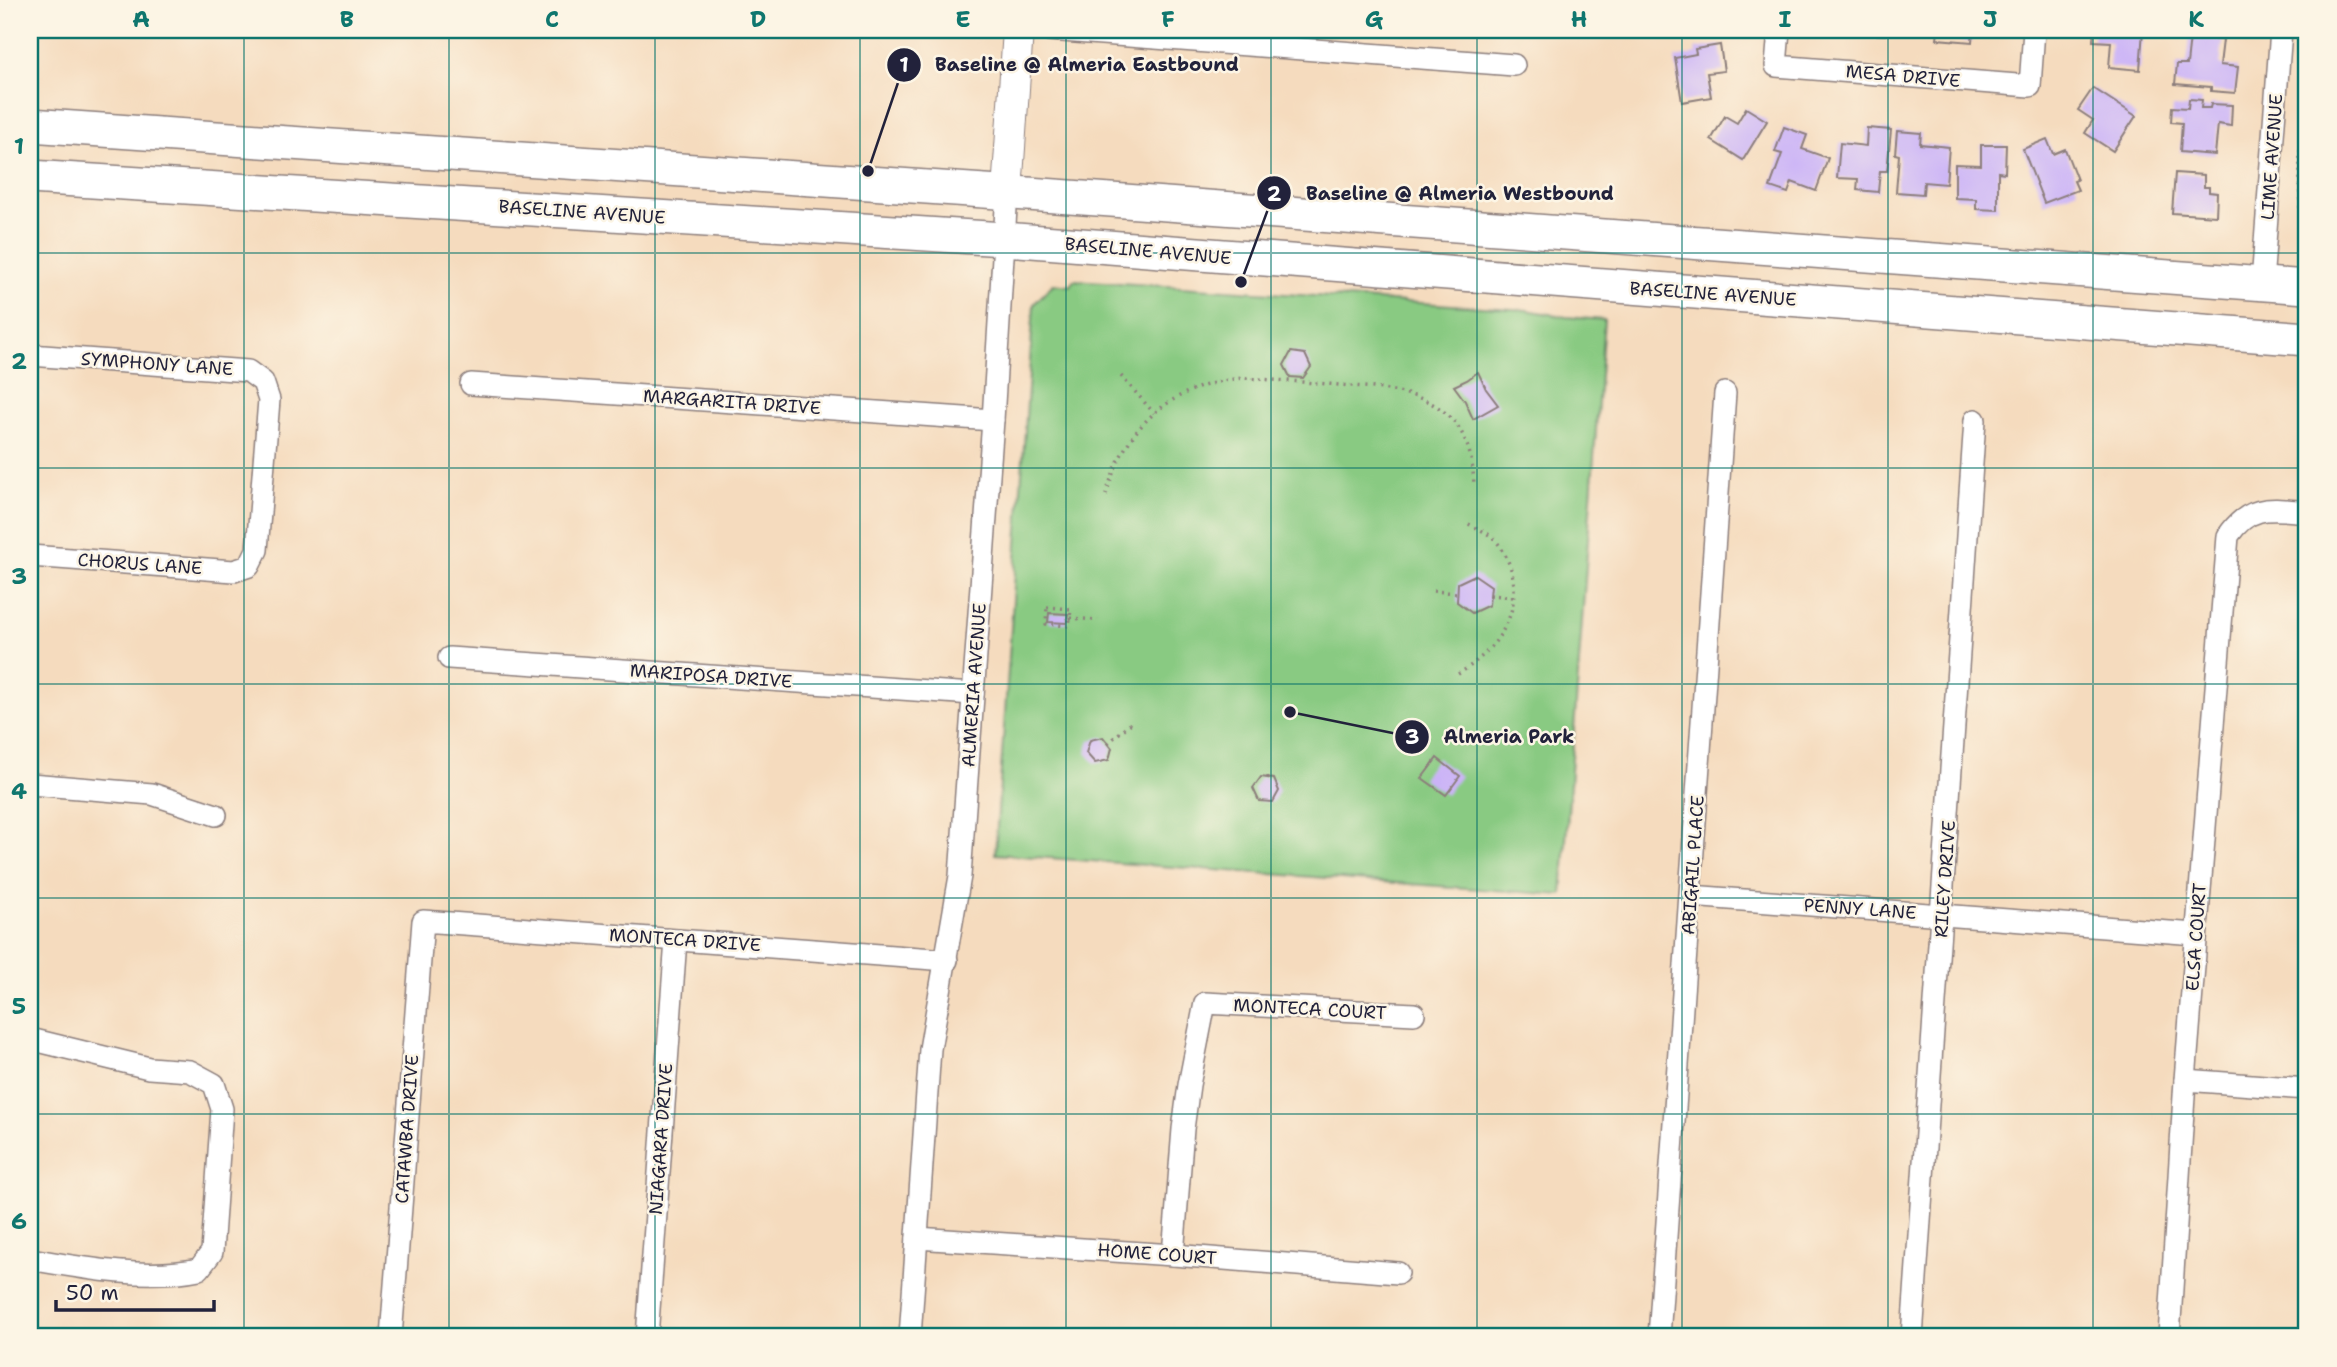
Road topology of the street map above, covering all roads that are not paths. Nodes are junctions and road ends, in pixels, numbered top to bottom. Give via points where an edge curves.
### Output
1 (1018, 30) edge
2 (1049, 30) edge
3 (1779, 30) edge
4 (2034, 30) edge
5 (2281, 30) edge
6 (1514, 65) dead end
7 (30, 125) edge
8 (30, 177) edge
9 (1007, 192) junction
10 (1004, 239) junction
11 (2262, 283) junction
12 (2307, 287) edge
13 (2307, 339) edge
14 (30, 355) edge
15 (471, 384) dead end
16 (1725, 393) dead end
17 (993, 420) junction
18 (1975, 420) dead end
19 (2307, 512) edge
20 (30, 556) edge
21 (249, 566) joint
22 (449, 658) dead end
23 (974, 694) junction
24 (30, 783) edge
25 (216, 815) dead end
26 (1690, 896) junction
27 (1942, 915) junction
28 (423, 921) joint
29 (2196, 934) junction
30 (676, 940) junction
31 (947, 960) junction
32 (1414, 1014) dead end
33 (30, 1040) edge
34 (2185, 1080) junction
35 (2307, 1089) edge
36 (917, 1238) junction
37 (1173, 1255) junction
38 (30, 1259) edge
39 (1398, 1273) dead end
40 (391, 1337) edge
41 (647, 1337) edge
42 (910, 1337) edge
43 (1659, 1337) edge
44 (1912, 1337) edge
45 (2168, 1337) edge

1 - 9 street, ALMERIA AVENUE
2 - 6 street
3 - 4 street, MESA DRIVE via 1776,66 2030,86
5 - 11 street, LIME AVENUE
7 - 9 main road
8 - 10 main road, BASELINE AVENUE
9 - 10 street, ALMERIA AVENUE
9 - 11 main road
10 - 13 main road, BASELINE AVENUE
10 - 17 street, ALMERIA AVENUE
11 - 12 main road
14 - 21 street, SYMPHONY LANE via 248,371 263,382 269,400 257,550
15 - 17 street, MARGARITA DRIVE
16 - 26 street, ABIGAIL PLACE
17 - 23 street, ALMERIA AVENUE
18 - 27 street, RILEY DRIVE
19 - 29 street, ELSA COURT via 2266,509 2246,516 2228,537
20 - 21 street, CHORUS LANE via 234,571
22 - 23 street, MARIPOSA DRIVE
23 - 31 street, ALMERIA AVENUE via 960,876
24 - 25 street via 152,793
26 - 27 street, PENNY LANE
26 - 43 street, ABIGAIL PLACE
27 - 29 street, PENNY LANE
27 - 44 street, RILEY DRIVE
28 - 30 street, MONTECA DRIVE
28 - 40 street, CATAWBA DRIVE
29 - 34 street, ELSA COURT
30 - 31 street, MONTECA DRIVE
30 - 41 street, NIAGARA DRIVE
31 - 36 street, ALMERIA AVENUE via 930,1049
32 - 37 street, MONTECA COURT via 1205,1003 1183,1129
33 - 38 street via 149,1069 190,1071 214,1084 222,1109 212,1252 199,1269 172,1275
34 - 35 street
34 - 45 street, ELSA COURT
36 - 37 street, HOME COURT
36 - 42 street, ALMERIA AVENUE
37 - 39 street, HOME COURT

